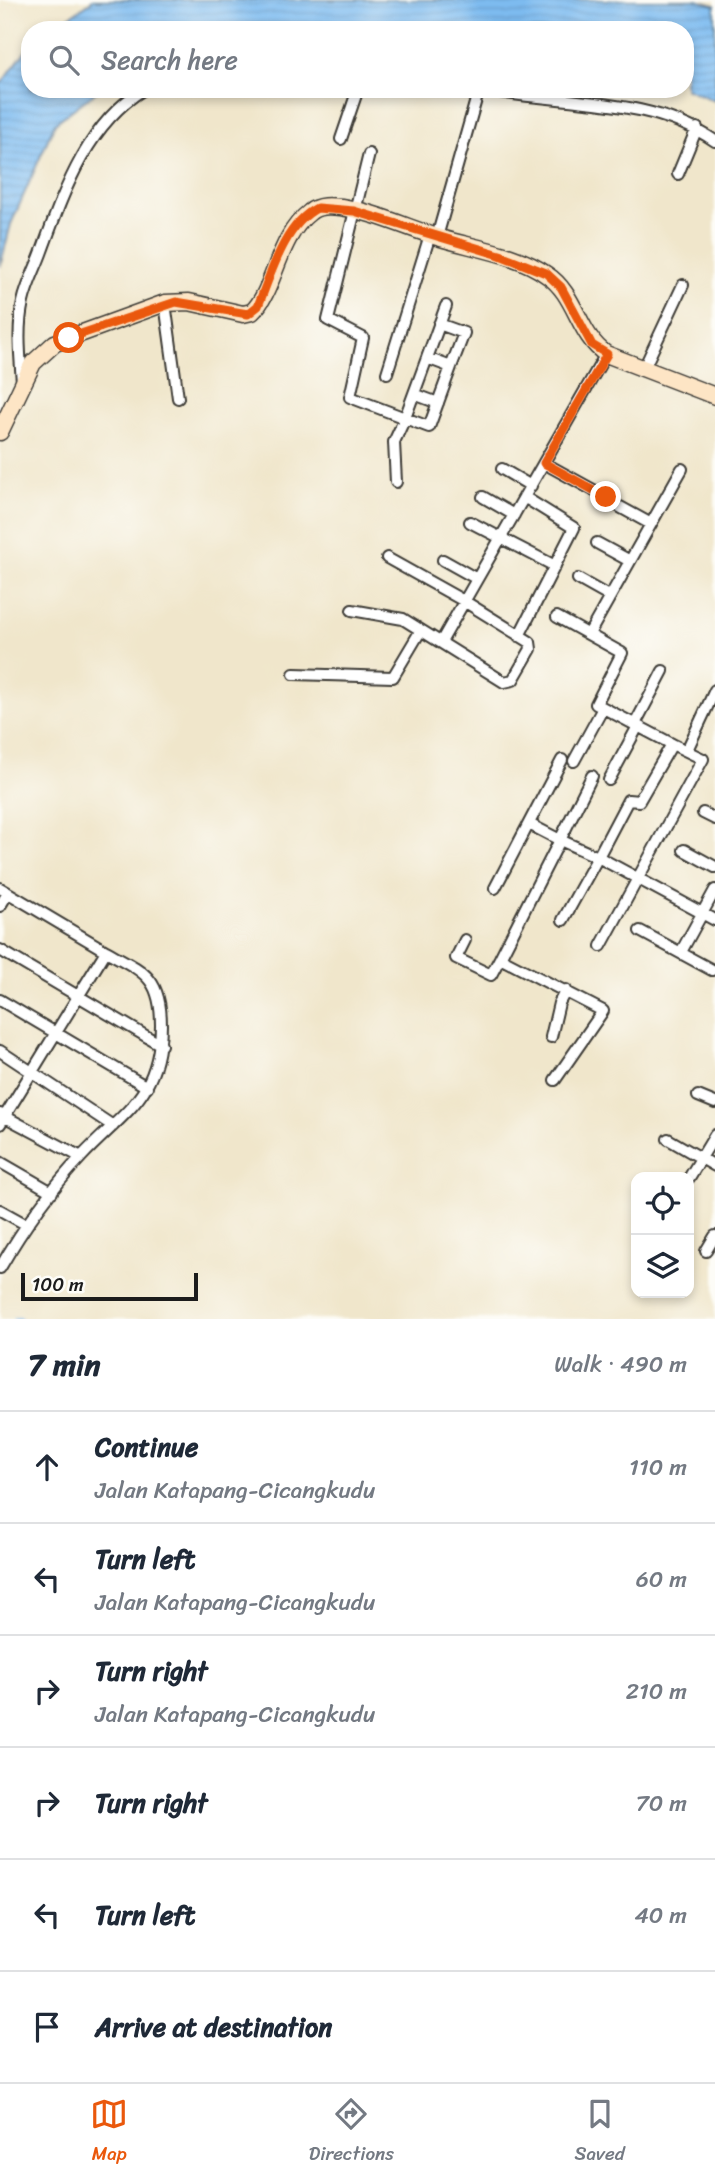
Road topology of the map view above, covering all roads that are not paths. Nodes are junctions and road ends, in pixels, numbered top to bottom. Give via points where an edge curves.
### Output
1 (133, 98) edge
2 (355, 98) edge
3 (478, 98) edge
4 (538, 98) edge
5 (697, 128) junction
6 (341, 139) dead end
7 (715, 141) edge
8 (369, 154) dead end
9 (678, 174) dead end
10 (354, 211) junction
11 (434, 236) junction
12 (683, 285) dead end
13 (165, 303) junction
14 (446, 306) dead end
15 (439, 324) junction
16 (607, 354) junction
17 (427, 358) junction
18 (451, 367) junction
19 (644, 368) junction
20 (387, 373) dead end
21 (22, 382) junction
22 (414, 394) junction
23 (715, 396) edge
24 (178, 398) dead end
25 (438, 403) junction
26 (405, 418) junction
27 (0, 432) edge
28 (544, 463) junction
29 (502, 469) dead end
30 (682, 469) dead end
31 (397, 482) dead end
32 (531, 486) junction
33 (524, 497) junction
34 (606, 497) dead end
35 (484, 498) dead end
36 (620, 507) dead end
37 (514, 515) junction
38 (470, 522) dead end
39 (651, 524) junction
40 (500, 539) junction
41 (597, 543) dead end
42 (387, 558) dead end
43 (443, 560) dead end
44 (630, 561) junction
45 (555, 566) junction
46 (477, 579) junction
47 (578, 579) dead end
48 (610, 597) junction
49 (464, 601) junction
50 (352, 610) dead end
51 (557, 617) dead end
52 (421, 629) junction
53 (589, 634) junction
54 (519, 636) junction
55 (441, 642) junction
56 (663, 671) dead end
57 (294, 674) dead end
58 (715, 690) edge
59 (603, 708) junction
60 (636, 725) junction
61 (672, 744) junction
62 (687, 750) junction
63 (703, 759) junction
64 (715, 766) edge
65 (592, 776) dead end
66 (609, 780) dead end
67 (703, 813) dead end
68 (715, 819) edge
69 (529, 824) junction
70 (560, 840) junction
71 (684, 850) dead end
72 (597, 857) junction
73 (715, 867) edge
74 (639, 879) junction
75 (495, 888) dead end
76 (4, 890) edge
77 (715, 890) edge
78 (0, 906) edge
79 (702, 913) junction
80 (563, 920) dead end
81 (715, 920) edge
82 (640, 931) dead end
83 (465, 940) dead end
84 (601, 946) dead end
85 (0, 950) edge
86 (106, 951) junction
87 (681, 951) junction
88 (500, 958) junction
89 (712, 970) dead end
90 (566, 990) junction
91 (79, 994) junction
92 (0, 1000) edge
93 (54, 1031) junction
94 (551, 1037) dead end
95 (161, 1045) junction
96 (0, 1051) edge
97 (30, 1071) junction
98 (555, 1080) dead end
99 (147, 1087) junction
100 (698, 1096) dead end
101 (715, 1103) edge
102 (1, 1118) edge
103 (113, 1126) junction
104 (715, 1135) edge
105 (668, 1139) dead end
106 (81, 1157) junction
107 (701, 1158) junction
108 (0, 1162) edge
109 (715, 1166) edge
110 (693, 1172) edge
111 (52, 1192) junction
112 (0, 1210) edge
113 (27, 1225) junction
114 (715, 1236) edge
115 (706, 1251) dead end
116 (1, 1265) edge

1 - 21 street via 90,142 67,185 23,302 18,338
2 - 6 street
3 - 11 street
4 - 5 street via 637,108
5 - 7 street
5 - 9 street
8 - 10 street
10 - 11 street
10 - 13 street via 317,208 302,218 258,306 248,314 189,302
10 - 26 street via 328,320 363,338 350,397
11 - 16 street via 546,273 561,287 592,345
11 - 20 street
12 - 19 street
13 - 21 street via 55,343 33,363
13 - 24 street
14 - 15 street
15 - 17 street
15 - 18 street via 464,333
16 - 19 street
16 - 28 street
17 - 18 street
17 - 22 street
18 - 25 street
19 - 23 street
21 - 27 street
22 - 25 street
22 - 26 street
25 - 26 street via 429,427
26 - 31 street via 394,442
28 - 32 street
28 - 34 street
29 - 32 street
30 - 39 street
32 - 33 street
33 - 37 street
33 - 45 street via 573,527
35 - 37 street
36 - 39 street
37 - 40 street
38 - 40 street
39 - 44 street
40 - 45 street
40 - 46 street
41 - 44 street
42 - 49 street
43 - 46 street
44 - 48 street
45 - 54 street
46 - 49 street
47 - 48 street
48 - 53 street
49 - 54 street
49 - 55 street
50 - 52 street via 400,618
51 - 53 street
52 - 55 street
52 - 57 street via 393,677
53 - 59 street via 622,653 596,704
54 - 55 street via 530,642 531,649 508,682
56 - 60 street
58 - 62 street
59 - 60 street
59 - 69 street
60 - 61 street
60 - 66 street
61 - 62 street
61 - 72 street via 639,801 628,800
62 - 63 street
63 - 64 street
63 - 74 street
65 - 70 street
67 - 68 street
69 - 70 street
69 - 75 street
70 - 72 street
70 - 88 street
71 - 73 street
72 - 74 street
72 - 80 street
74 - 79 street
74 - 84 street
76 - 78 street
76 - 86 street
77 - 79 street
79 - 81 street
79 - 87 street
82 - 87 street
83 - 88 street via 456,958 491,975
85 - 91 street
86 - 91 street
86 - 95 street via 144,972 158,990
87 - 89 street
88 - 90 street
90 - 94 street
90 - 98 street via 603,1011
91 - 93 street
91 - 95 street
92 - 93 street
93 - 97 street
93 - 99 street
95 - 99 street
96 - 97 street
97 - 102 street
97 - 103 street
99 - 103 street
100 - 101 street
102 - 106 street
103 - 106 street
104 - 107 street
105 - 107 street
106 - 111 street
107 - 109 street
107 - 110 street
108 - 111 street
111 - 113 street
112 - 113 street
113 - 116 street
114 - 115 street

